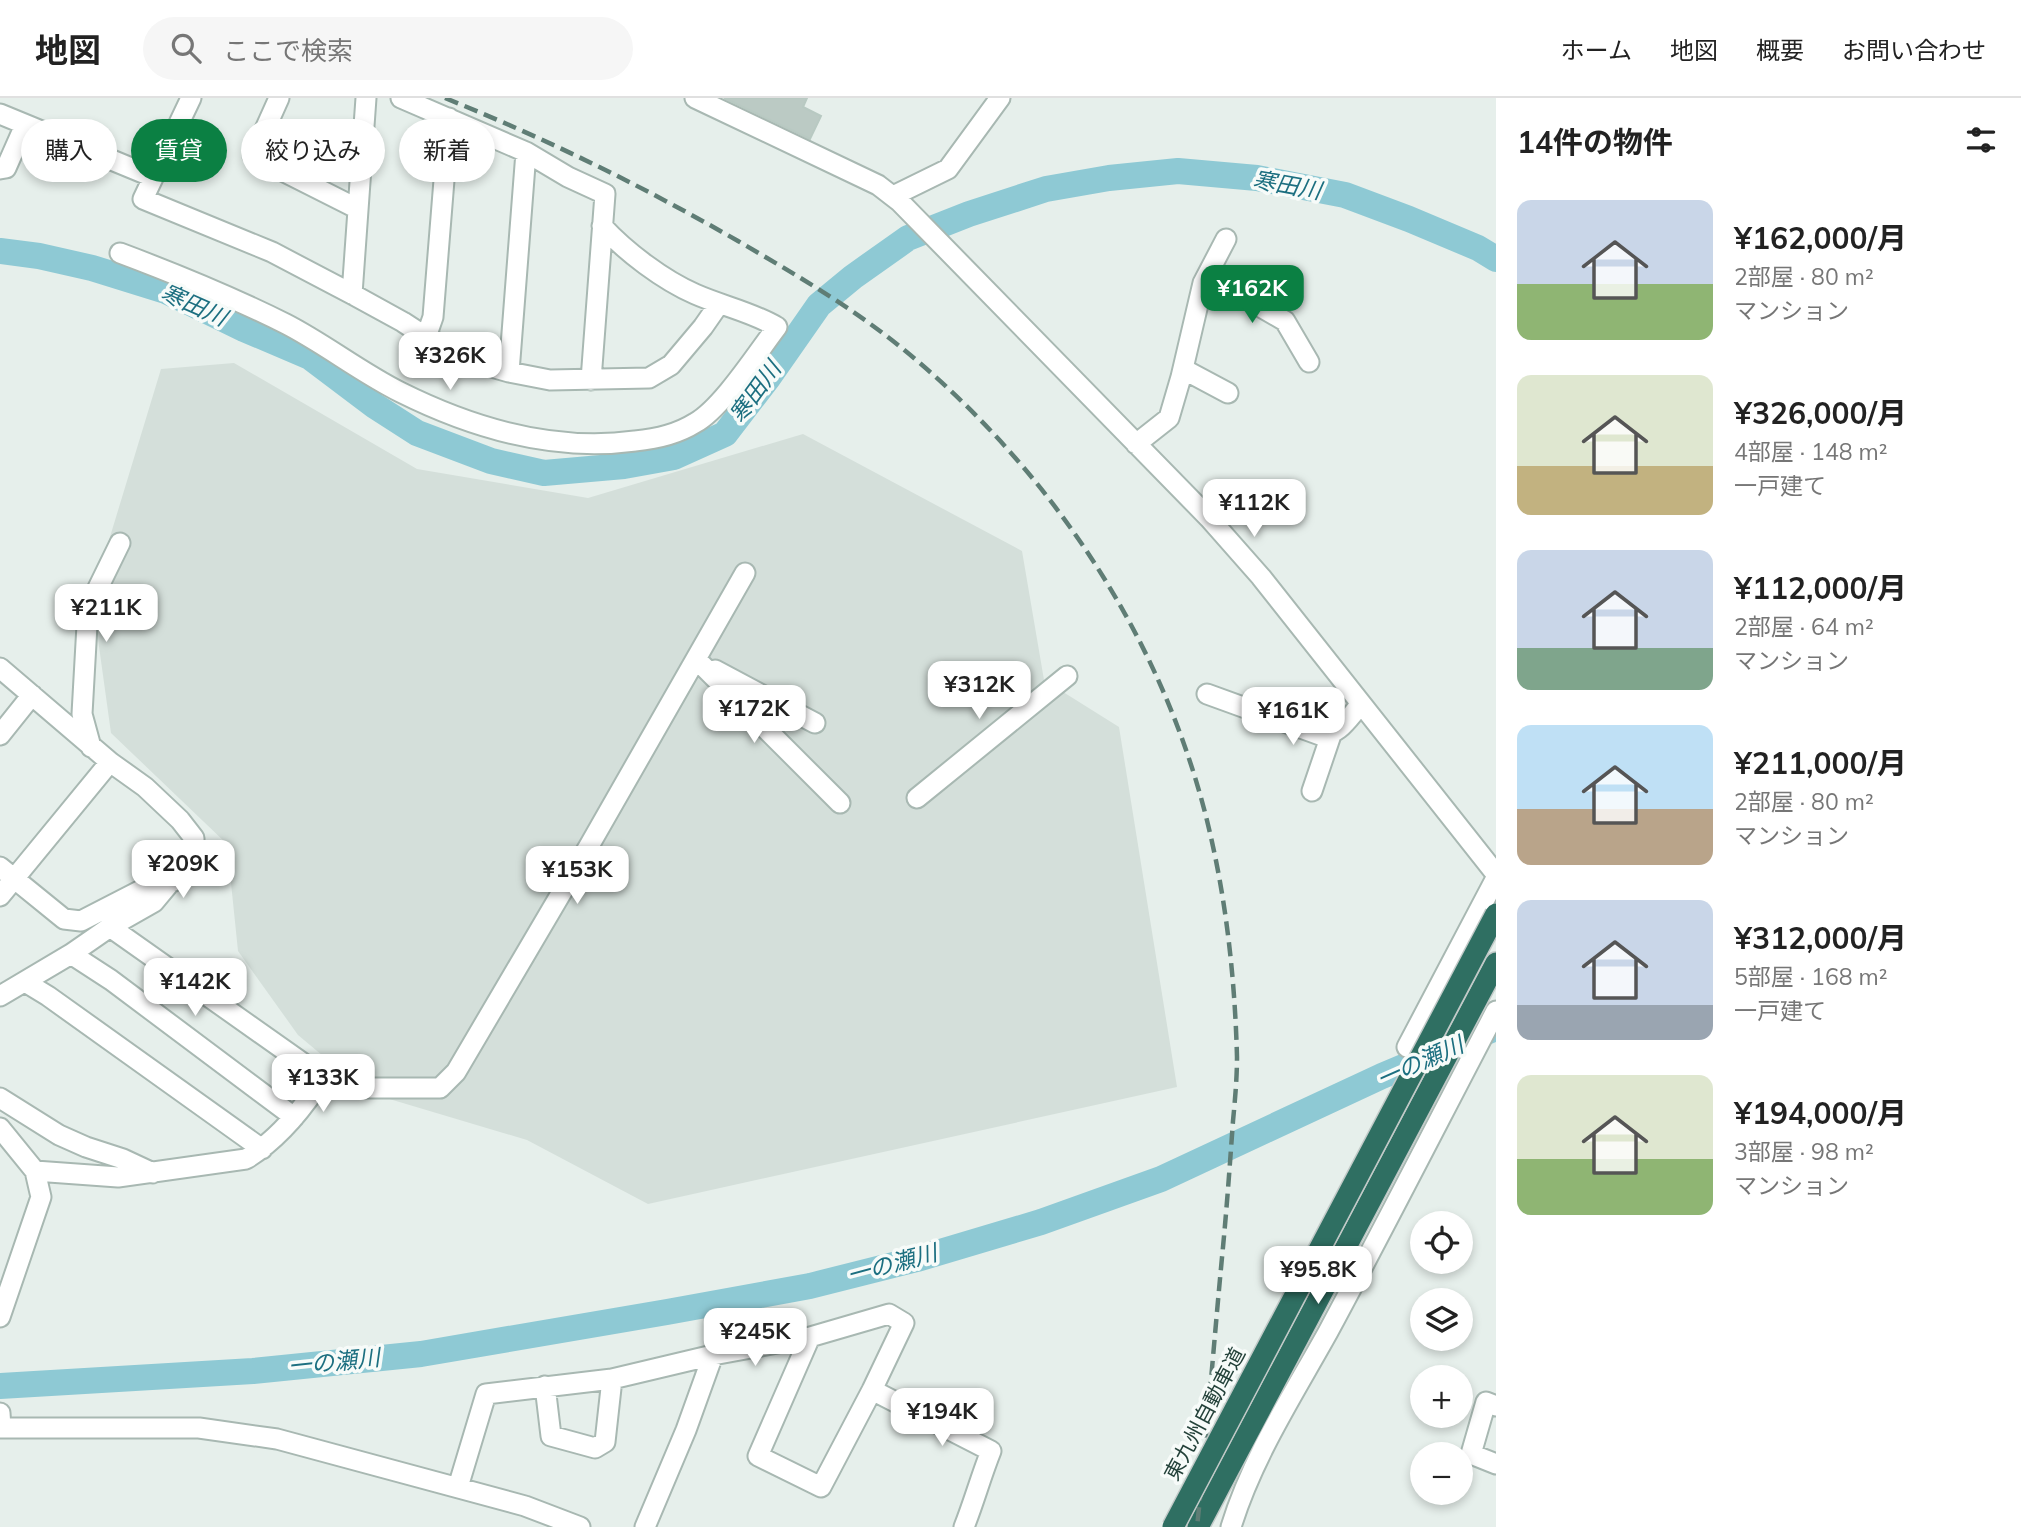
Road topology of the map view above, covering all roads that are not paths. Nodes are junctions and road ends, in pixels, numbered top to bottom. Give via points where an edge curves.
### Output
1 (279, 98) edge
2 (366, 98) edge
3 (401, 98) edge
4 (695, 98) edge
5 (1000, 98) edge
6 (184, 100) edge
7 (0, 114) edge
8 (449, 118) junction
9 (176, 119) edge
10 (21, 123) edge
11 (21, 134) edge
12 (526, 152) junction
13 (0, 169) edge
14 (151, 182) edge
15 (897, 199) junction
16 (358, 209) junction
17 (602, 226) junction
18 (1226, 240) dead end
19 (120, 253) dead end
20 (1207, 276) junction
21 (352, 294) junction
22 (719, 304) junction
23 (426, 337) junction
24 (1308, 362) dead end
25 (1183, 369) junction
26 (509, 372) junction
27 (591, 380) junction
28 (1228, 393) dead end
29 (1136, 444) junction
30 (120, 543) dead end
31 (745, 573) dead end
32 (696, 659) junction
33 (0, 668) edge
34 (1067, 676) dead end
35 (1207, 694) dead end
36 (32, 695) junction
37 (1361, 704) junction
38 (815, 723) dead end
39 (1331, 734) junction
40 (0, 735) edge
41 (91, 747) junction
42 (110, 762) junction
43 (1312, 790) dead end
44 (917, 797) dead end
45 (840, 803) dead end
46 (7, 873) edge
47 (1496, 876) edge
48 (172, 882) junction
49 (0, 896) edge
50 (1496, 914) edge
51 (110, 928) junction
52 (71, 954) junction
53 (1496, 963) edge
54 (25, 982) junction
55 (0, 996) edge
56 (1495, 1012) edge
57 (1407, 1047) dead end
58 (316, 1088) junction
59 (0, 1098) edge
60 (294, 1116) junction
61 (0, 1128) edge
62 (262, 1149) junction
63 (35, 1171) junction
64 (154, 1173) junction
65 (0, 1317) edge
66 (810, 1337) junction
67 (713, 1355) junction
68 (612, 1378) junction
69 (545, 1386) junction
70 (872, 1390) junction
71 (1496, 1406) edge
72 (0, 1423) edge
73 (1496, 1464) edge
74 (458, 1487) junction
75 (580, 1527) edge
76 (645, 1527) edge
77 (964, 1527) edge
78 (1173, 1527) edge
79 (1198, 1527) edge
80 (1231, 1527) edge

1 - 16 street via 253,156
2 - 16 street
3 - 8 street
4 - 15 street via 878,185
5 - 15 street via 948,169
6 - 9 street
7 - 10 street
8 - 12 street
8 - 23 street via 433,317
11 - 13 street via 6,169
12 - 17 street via 605,194
12 - 26 street
14 - 21 street via 143,199 272,252
15 - 29 street
16 - 21 street
17 - 22 street via 663,277
17 - 27 street
18 - 20 street
19 - 22 street via 287,324 423,403 469,421 555,443 617,444 664,437 696,423 732,387 777,327
20 - 24 street via 1285,321
20 - 25 street
21 - 23 street
22 - 27 street via 671,365 649,378
23 - 26 street via 471,361
25 - 28 street
25 - 29 street via 1169,418
26 - 27 street via 551,380
29 - 37 street via 1261,577
30 - 41 street via 97,590 87,625 82,714
31 - 32 street
32 - 38 street
32 - 45 street
32 - 58 street via 456,1072 440,1088
33 - 36 street
34 - 44 street
35 - 39 street via 1314,734
36 - 40 street
36 - 41 street
37 - 39 street
37 - 47 street
39 - 43 street
41 - 42 street
42 - 46 street
42 - 48 street via 145,787 194,838 194,855
46 - 48 street via 64,919 81,921 153,884
46 - 49 street
47 - 57 street
48 - 51 street via 154,902
50 - 78 highway, 東九州自動車道, bridge
51 - 52 street
51 - 58 street via 314,1071
52 - 54 street
52 - 60 street
53 - 79 highway
54 - 55 street
54 - 62 street
56 - 80 street via 1255,1465
58 - 60 street
59 - 64 street via 59,1135
60 - 62 street
61 - 63 street
62 - 64 street via 246,1159
63 - 64 street via 118,1177
63 - 65 street via 41,1197
66 - 67 street
66 - 70 street via 889,1314 904,1323
66 - 70 street via 758,1456 821,1487
67 - 68 street
67 - 76 street
68 - 69 street
68 - 69 street via 605,1442 595,1448 551,1436
69 - 74 street via 486,1394
70 - 77 street via 991,1451
71 - 73 street via 1486,1402 1471,1454
72 - 74 street via 199,1428 277,1439
74 - 75 street

